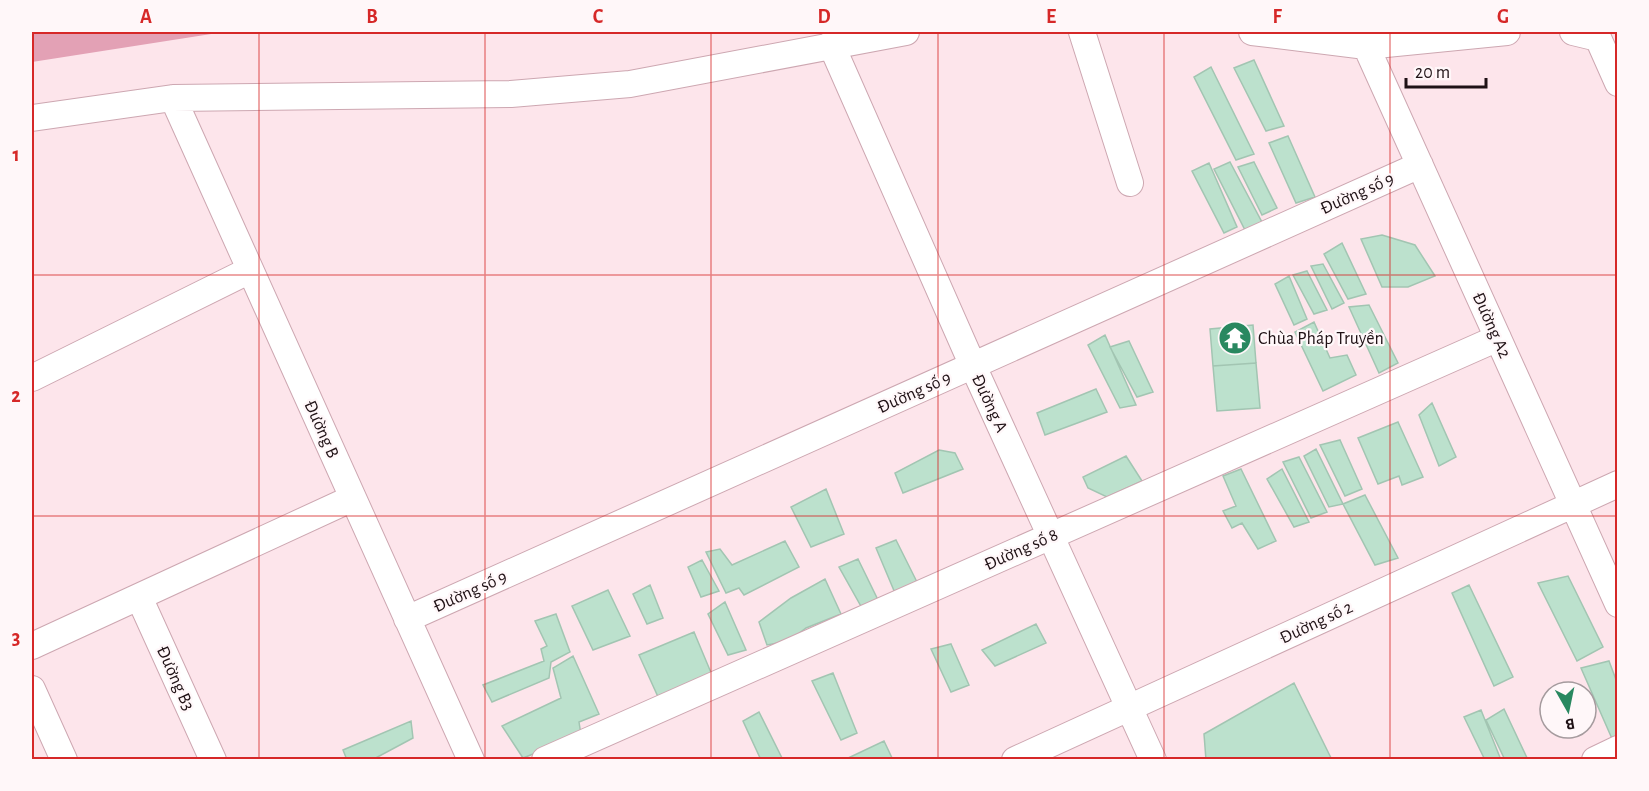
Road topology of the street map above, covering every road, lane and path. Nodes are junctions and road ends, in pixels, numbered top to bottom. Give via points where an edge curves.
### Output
1 (906, 32) edge
2 (1082, 32) edge
3 (1252, 32) edge
4 (1507, 32) edge
5 (1573, 32) edge
6 (831, 44) junction
7 (1366, 46) junction
8 (1617, 83) edge
9 (173, 98) junction
10 (32, 118) edge
11 (1420, 165) junction
12 (1130, 183) dead end
13 (250, 270) junction
14 (1498, 338) junction
15 (973, 366) junction
16 (32, 378) edge
17 (1617, 484) edge
18 (353, 498) junction
19 (1573, 504) junction
20 (1051, 536) junction
21 (140, 597) junction
22 (1617, 604) edge
23 (407, 619) junction
24 (32, 646) edge
25 (32, 688) edge
26 (1130, 707) junction
27 (1617, 749) edge
28 (64, 759) edge
29 (213, 759) edge
30 (471, 759) edge
31 (545, 759) edge
32 (1015, 759) edge
33 (1153, 759) edge
34 (1595, 759) edge

1 - 6 street
2 - 12 street
3 - 7 street
4 - 7 street
5 - 8 street via 1598,38
6 - 9 street via 630,84 511,94
6 - 15 street, Đường A
7 - 11 street, Đường A2
9 - 10 street
9 - 13 street, Đường B
11 - 14 street, Đường A2
11 - 15 street, Đường số 9
13 - 16 street
13 - 18 street, Đường B
14 - 19 street, Đường A2
14 - 20 street, Đường số 8
15 - 20 street, Đường A
15 - 23 street, Đường số 9
17 - 19 street, Đường số 2
18 - 21 street
18 - 23 street, Đường B
19 - 22 street, Đường A2
19 - 26 street, Đường số 2
20 - 26 street, Đường A
20 - 31 street, Đường số 8
21 - 24 street
21 - 29 street, Đường B3
23 - 30 street, Đường B
25 - 28 street
26 - 32 street, Đường số 2
26 - 33 street, Đường A
27 - 34 street

